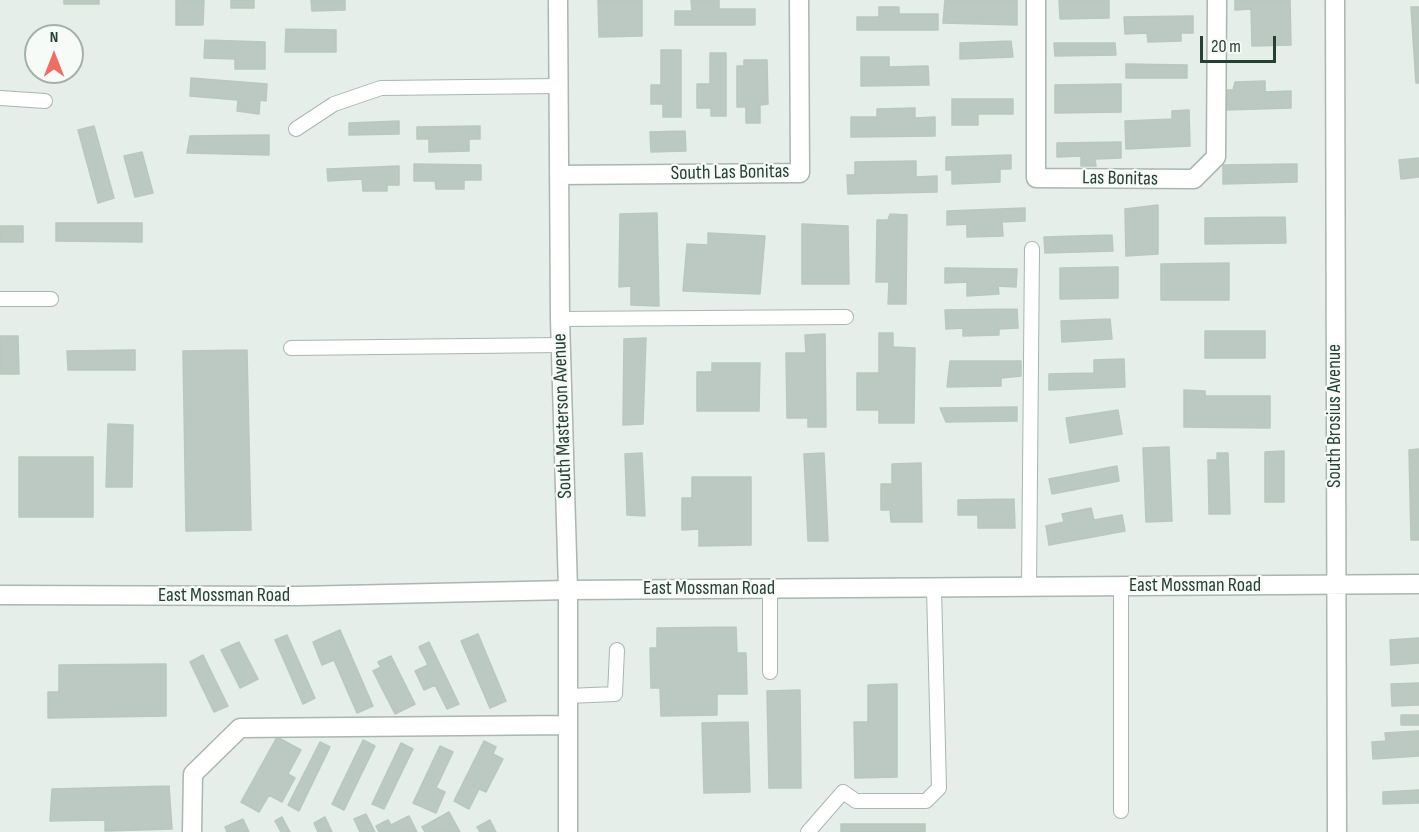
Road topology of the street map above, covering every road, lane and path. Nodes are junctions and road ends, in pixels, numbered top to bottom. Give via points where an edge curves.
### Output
1 (558, 0) edge
2 (799, 0) edge
3 (1036, 0) edge
4 (1217, 0) edge
5 (1335, 0) edge
6 (558, 86) junction
7 (0, 98) edge
8 (45, 101) dead end
9 (296, 129) dead end
10 (559, 175) junction
11 (1032, 249) dead end
12 (0, 299) edge
13 (51, 299) dead end
14 (846, 317) dead end
15 (560, 319) junction
16 (561, 345) junction
17 (291, 348) dead end
18 (1419, 584) edge
19 (1335, 585) junction
20 (1121, 586) junction
21 (1029, 587) junction
22 (934, 588) junction
23 (770, 589) junction
24 (568, 590) junction
25 (0, 595) edge
26 (616, 650) dead end
27 (770, 672) dead end
28 (568, 696) junction
29 (568, 725) junction
30 (1121, 811) dead end
31 (192, 832) edge
32 (568, 832) edge
33 (808, 832) edge
34 (1337, 832) edge

1 - 6 street, South Masterson Avenue
2 - 10 street, South Las Bonitas via 800,172
3 - 4 street, Las Bonitas via 1036,178 1194,179 1216,157
5 - 19 street, South Brosius Avenue
6 - 9 lane via 381,88 334,104
6 - 10 street, South Masterson Avenue
7 - 8 lane
10 - 15 street, South Masterson Avenue
11 - 21 lane
12 - 13 lane
14 - 15 lane
15 - 16 street, South Masterson Avenue
16 - 17 lane
16 - 24 street, South Masterson Avenue
18 - 19 street, East Mossman Road
19 - 20 street, East Mossman Road
19 - 34 street, South Brosius Avenue
20 - 21 street, East Mossman Road
20 - 30 lane
21 - 22 street, East Mossman Road
22 - 23 street, East Mossman Road
22 - 33 lane via 939,788 926,801 856,801 843,792
23 - 24 street, East Mossman Road
23 - 27 lane
24 - 25 street, East Mossman Road via 297,596
24 - 28 street, South Masterson Avenue
26 - 28 lane via 615,694
28 - 29 street, South Masterson Avenue
29 - 31 street via 240,728 193,774
29 - 32 street, South Masterson Avenue

